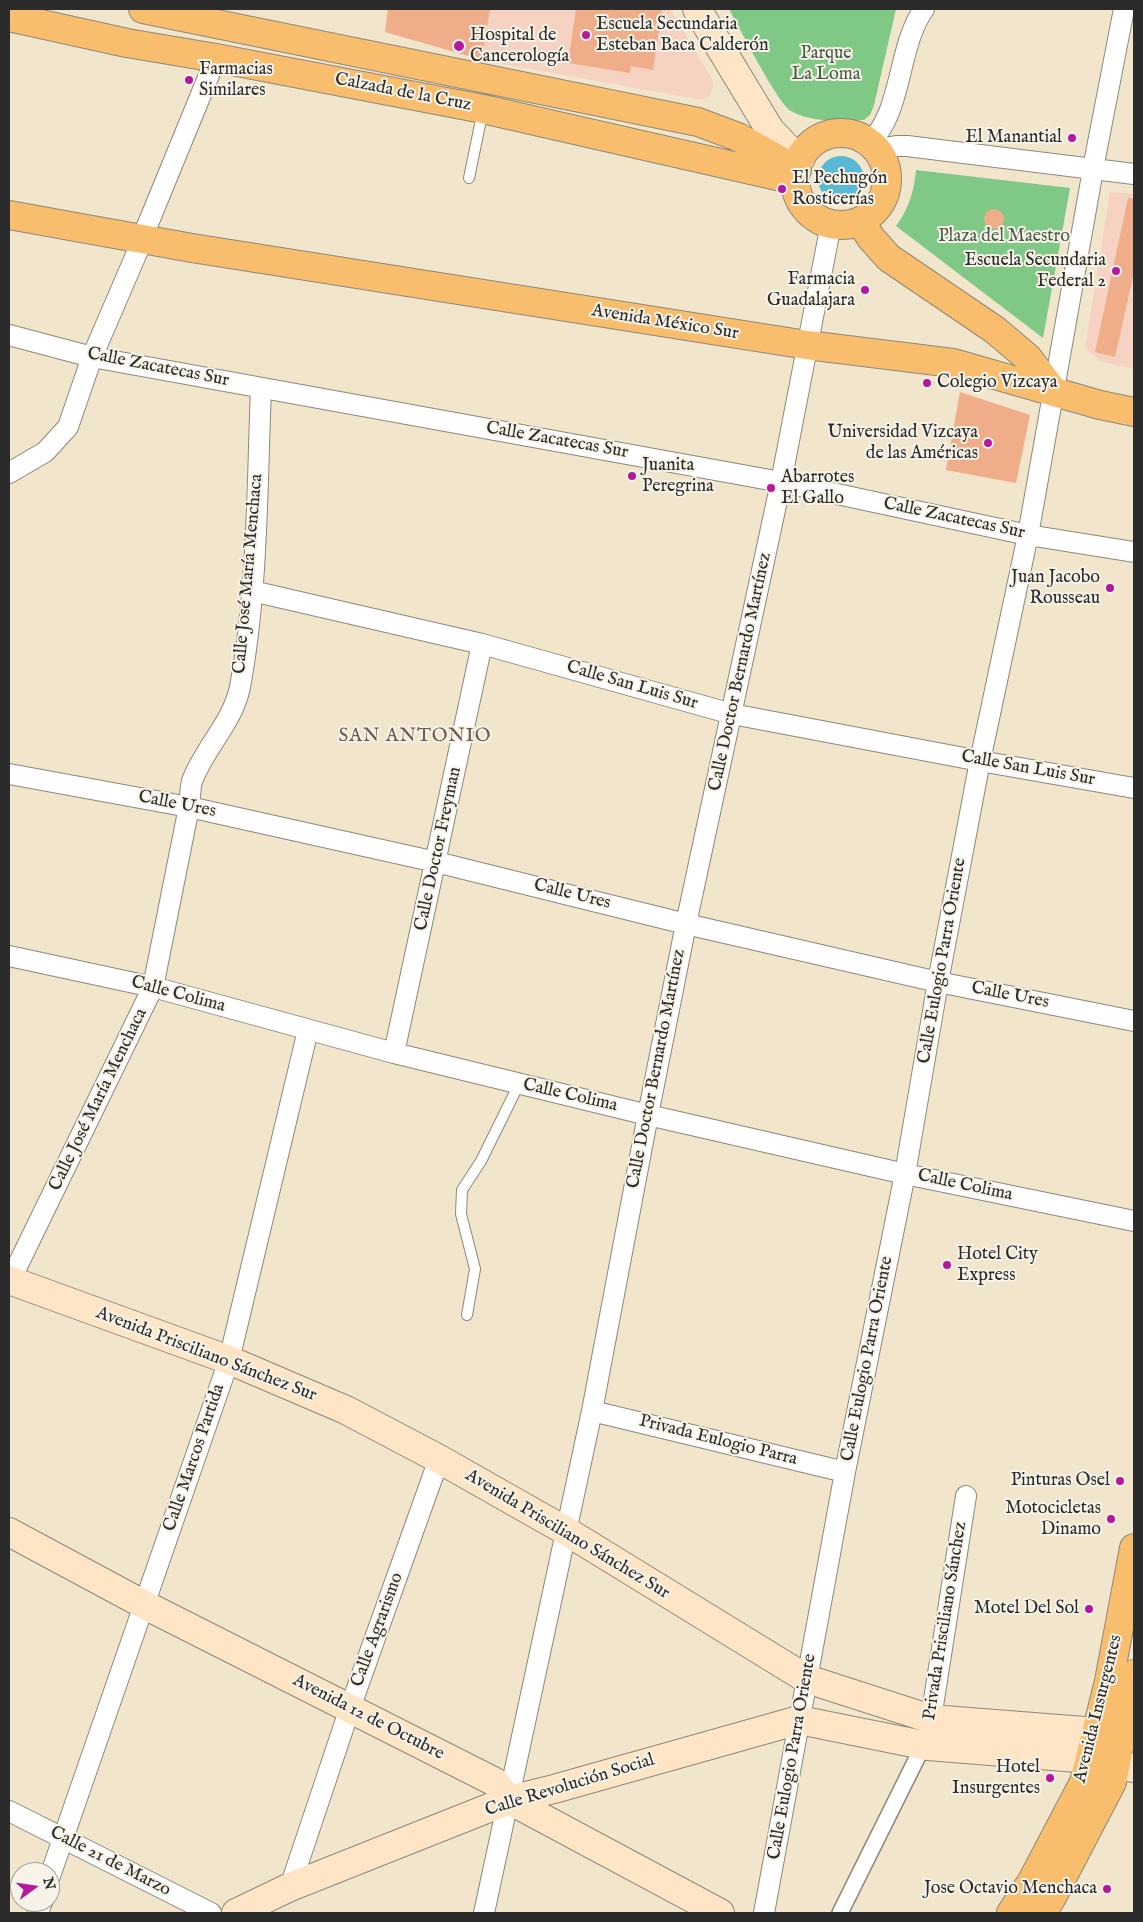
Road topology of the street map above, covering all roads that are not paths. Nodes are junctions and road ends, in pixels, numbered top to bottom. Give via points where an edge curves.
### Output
1 (143, 9) edge
2 (697, 9) edge
3 (714, 9) edge
4 (924, 9) edge
5 (1124, 9) edge
6 (9, 17) edge
7 (9, 32) edge
8 (127, 43) junction
9 (216, 58) junction
10 (399, 61) junction
11 (396, 92) junction
12 (483, 109) junction
13 (873, 147) junction
14 (801, 163) junction
15 (1093, 168) junction
16 (1134, 174) edge
17 (469, 178) dead end
18 (9, 205) edge
19 (9, 215) edge
20 (860, 221) junction
21 (831, 224) junction
22 (9, 227) edge
23 (142, 240) junction
24 (192, 248) junction
25 (960, 306) junction
26 (9, 335) edge
27 (807, 345) junction
28 (92, 357) junction
29 (953, 363) junction
30 (261, 388) junction
31 (1054, 392) junction
32 (1134, 412) edge
33 (9, 473) edge
34 (781, 482) junction
35 (1028, 535) junction
36 (1134, 552) edge
37 (252, 591) junction
38 (482, 644) junction
39 (732, 714) junction
40 (980, 761) junction
41 (9, 774) edge
42 (1134, 788) edge
43 (189, 807) junction
44 (436, 862) junction
45 (686, 924) junction
46 (9, 956) edge
47 (938, 982) junction
48 (154, 987) junction
49 (1134, 1021) edge
50 (308, 1030) junction
51 (394, 1053) junction
52 (519, 1084) junction
53 (648, 1115) junction
54 (905, 1174) junction
55 (1134, 1221) edge
56 (9, 1281) edge
57 (467, 1315) dead end
58 (229, 1360) junction
59 (592, 1411) junction
60 (439, 1459) junction
61 (845, 1472) junction
62 (966, 1496) dead end
63 (566, 1531) junction
64 (9, 1532) edge
65 (1134, 1548) edge
66 (143, 1604) junction
67 (1134, 1674) edge
68 (807, 1679) junction
69 (350, 1708) junction
70 (931, 1719) junction
71 (799, 1720) junction
72 (1129, 1723) edge
73 (1097, 1732) junction
74 (928, 1746) junction
75 (1113, 1764) edge
76 (509, 1800) junction
77 (9, 1811) edge
78 (62, 1838) junction
79 (54, 1862) edge
80 (290, 1886) junction
81 (211, 1913) edge
82 (236, 1913) edge
83 (484, 1913) edge
84 (720, 1913) edge
85 (764, 1913) edge
86 (840, 1913) edge
87 (1010, 1913) edge
88 (1042, 1913) edge

1 - 10 main road, Calzada de la Cruz
2 - 14 main road via 770,130
3 - 14 main road via 784,124 803,139
4 - 13 street via 911,32 890,109
5 - 15 street, Calle Eulogio Parra Oriente
6 - 8 main road, Calzada de la Cruz
7 - 8 main road
8 - 9 main road, Calzada de la Cruz
9 - 11 main road, Calzada de la Cruz
9 - 23 street
10 - 11 main road
10 - 14 main road, Calzada de la Cruz via 698,122
11 - 12 main road, Calzada de la Cruz
12 - 14 main road, Calzada de la Cruz
12 - 17 lane
13 - 14 main road via 861,137 831,134
13 - 15 street via 907,146
13 - 20 main road via 883,159 886,190 880,205
14 - 21 main road via 796,191 802,205 812,216
15 - 16 street
15 - 31 street, Calle Eulogio Parra Oriente
18 - 23 main road, Avenida México Sur
19 - 24 main road
20 - 21 main road via 840,226
20 - 25 main road via 889,258
21 - 27 street, Calle Doctor Bernardo Martínez
22 - 23 main road, Avenida México Sur
23 - 24 main road, Avenida México Sur
23 - 28 street
24 - 27 main road, Avenida México Sur
25 - 29 main road via 973,321 981,342 970,358
25 - 31 main road via 1028,358
26 - 28 street, Calle Zacatecas Sur
27 - 29 main road, Avenida México Sur
27 - 34 street, Calle Doctor Bernardo Martínez
28 - 30 street, Calle Zacatecas Sur
28 - 33 street via 68,427 46,452
29 - 31 main road, Avenida México Sur
30 - 34 street, Calle Zacatecas Sur
30 - 37 street, Calle José María Menchaca
31 - 32 main road, Avenida México Sur
31 - 35 street, Calle Eulogio Parra Oriente
34 - 35 street, Calle Zacatecas Sur
34 - 39 street, Calle Doctor Bernardo Martínez
35 - 36 street, Calle Zacatecas Sur
35 - 40 street, Calle Eulogio Parra Oriente
37 - 38 street, Calle San Luis Sur
37 - 43 street, Calle José María Menchaca via 236,705 192,782
38 - 39 street, Calle San Luis Sur
38 - 44 street, Calle Doctor Freyman
39 - 40 street, Calle San Luis Sur
39 - 45 street, Calle Doctor Bernardo Martínez
40 - 42 street, Calle San Luis Sur
40 - 47 street, Calle Eulogio Parra Oriente
41 - 43 street, Calle Ures
43 - 44 street, Calle Ures
43 - 48 street, Calle José María Menchaca
44 - 45 street, Calle Ures
44 - 51 street, Calle Doctor Freyman
45 - 47 street, Calle Ures
45 - 53 street, Calle Doctor Bernardo Martínez
46 - 48 street, Calle Colima
47 - 49 street, Calle Ures
47 - 54 street, Calle Eulogio Parra Oriente
48 - 50 street, Calle Colima
48 - 56 street, Calle José María Menchaca
50 - 51 street, Calle Colima
50 - 58 street, Calle Marcos Partida
51 - 52 street, Calle Colima
52 - 53 street, Calle Colima
52 - 57 lane via 481,1162 462,1190 461,1214 474,1269
53 - 54 street, Calle Colima
53 - 59 street, Calle Doctor Bernardo Martínez
54 - 55 street, Calle Colima
54 - 61 street, Calle Eulogio Parra Oriente
56 - 58 main road, Avenida Prisciliano Sánchez Sur
58 - 60 main road, Avenida Prisciliano Sánchez Sur via 346,1410
58 - 66 street, Calle Marcos Partida
59 - 61 street, Privada Eulogio Parra
59 - 63 street, Calle Doctor Bernardo Martínez
60 - 63 main road, Avenida Prisciliano Sánchez Sur
60 - 69 street, Calle Agrarismo
61 - 68 street, Calle Eulogio Parra Oriente
62 - 70 street, Privada Prisciliano Sánchez
63 - 68 main road, Avenida Prisciliano Sánchez Sur
63 - 76 street, Calle Doctor Bernardo Martínez
64 - 66 main road, Avenida 12 de Octubre
65 - 73 main road, Avenida Insurgentes
66 - 69 main road, Avenida 12 de Octubre
66 - 78 street, Calle Marcos Partida
67 - 72 main road, Avenida Insurgentes
68 - 70 main road, Avenida Prisciliano Sánchez Sur
68 - 71 street, Calle Eulogio Parra Oriente
69 - 76 main road, Avenida 12 de Octubre via 495,1782
69 - 80 street, Calle Agrarismo
70 - 73 main road, Avenida Prisciliano Sánchez Sur
70 - 74 street, Privada Prisciliano Sánchez
71 - 74 main road
71 - 76 main road, Calle Revolución Social
71 - 85 street, Calle Eulogio Parra Oriente
72 - 73 main road, Avenida Prisciliano Sánchez Sur
72 - 75 main road, Avenida Insurgentes
73 - 75 main road, Avenida Insurgentes
74 - 75 main road
74 - 86 street via 920,1752
75 - 87 main road, Avenida Insurgentes via 1084,1782 1032,1881
75 - 88 main road, Avenida Insurgentes via 1112,1782
76 - 80 main road, Calle Revolución Social
76 - 83 street, Calle Doctor Bernardo Martínez
76 - 84 main road, Avenida 12 de Octubre
77 - 78 street, Calle 21 de Marzo
78 - 79 street, Calle Marcos Partida
78 - 81 street, Calle 21 de Marzo
80 - 82 main road, Calle Revolución Social

